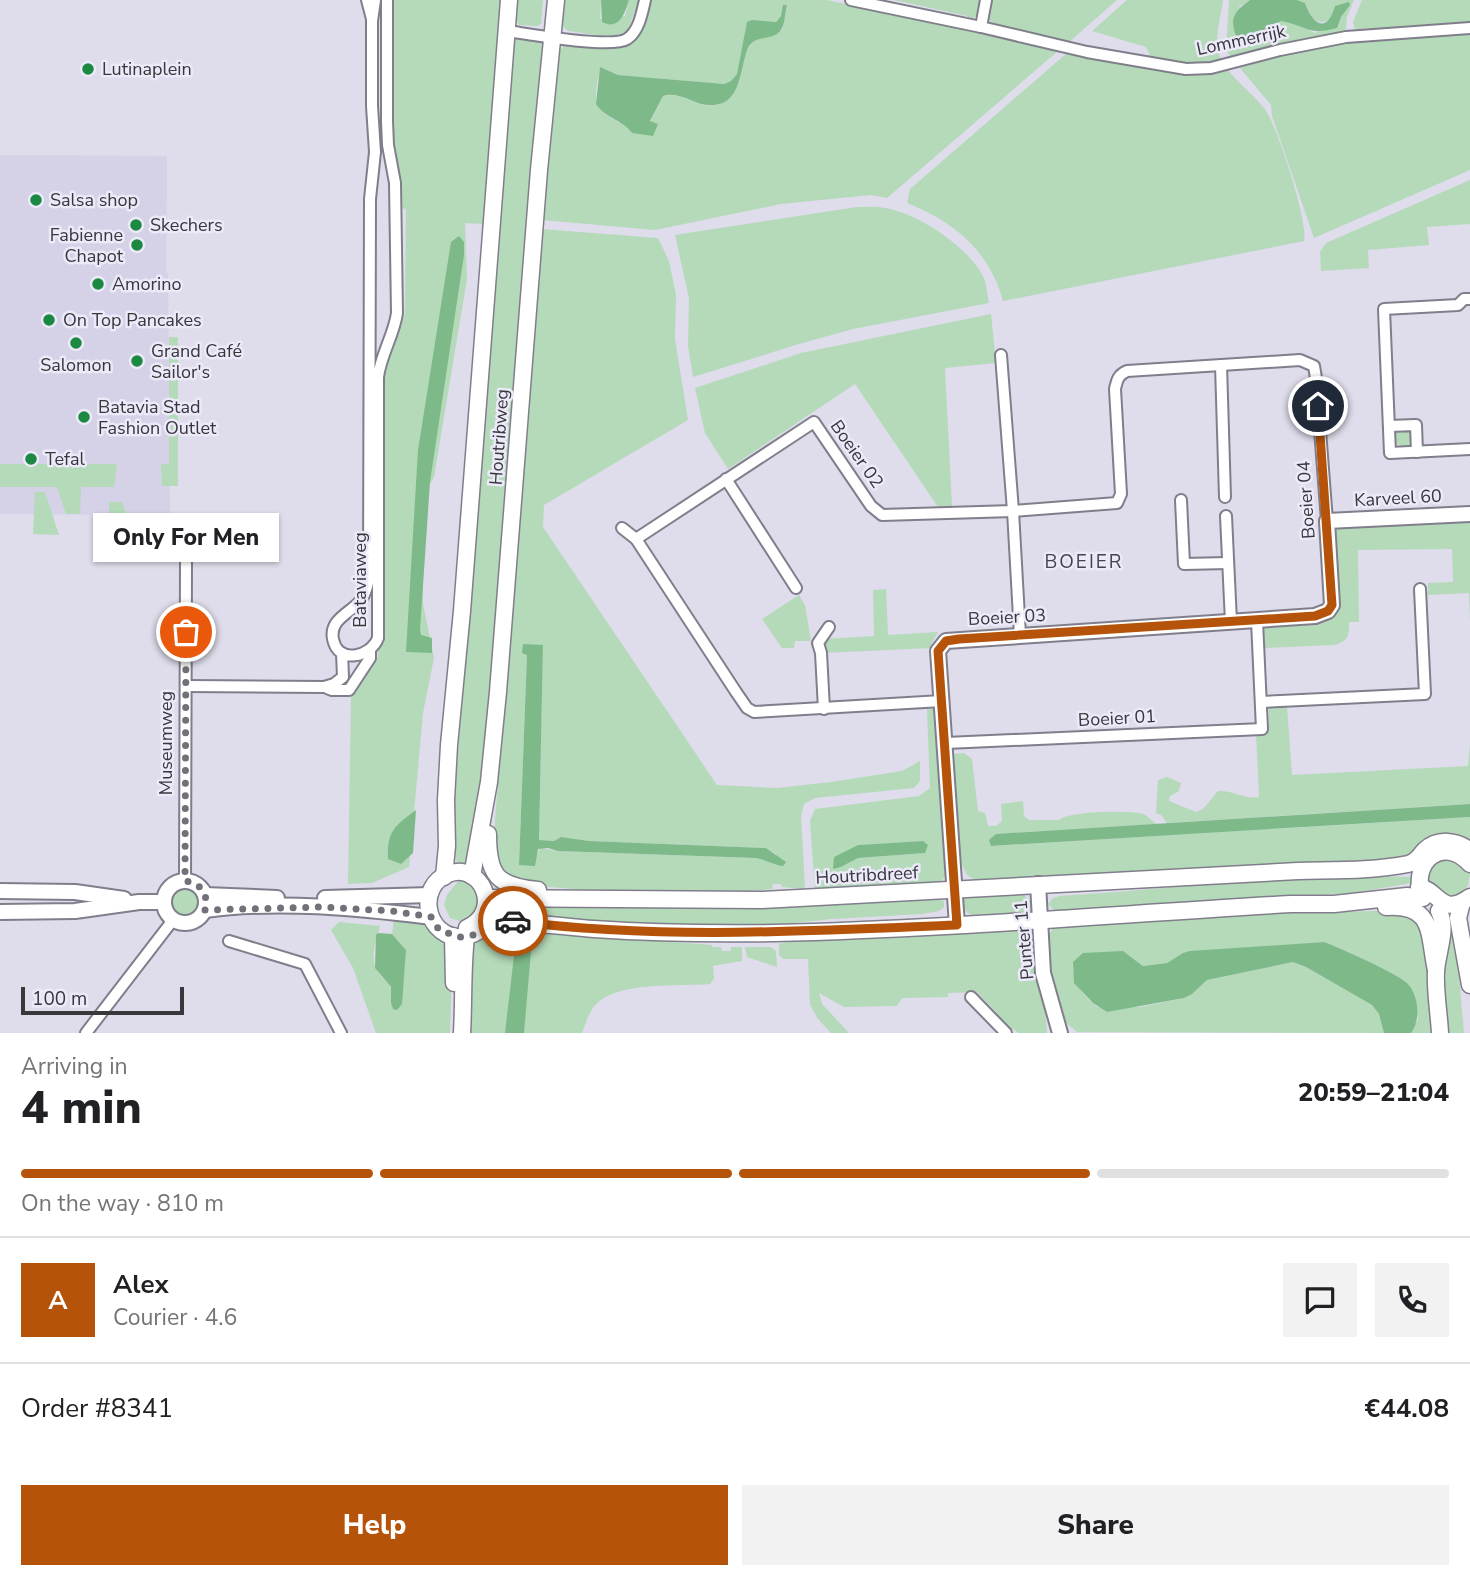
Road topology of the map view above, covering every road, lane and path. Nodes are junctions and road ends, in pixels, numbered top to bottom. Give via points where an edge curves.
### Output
1 (368, 0) edge
2 (375, 0) edge
3 (387, 0) edge
4 (509, 0) edge
5 (556, 0) edge
6 (645, 0) edge
7 (851, 0) edge
8 (986, 0) edge
9 (372, 21) junction
10 (981, 27) junction
11 (1470, 28) edge
12 (507, 31) junction
13 (553, 36) junction
14 (1470, 299) edge
15 (1002, 355) dead end
16 (1221, 365) junction
17 (1389, 426) junction
18 (1470, 449) edge
19 (1417, 452) junction
20 (726, 480) junction
21 (1225, 497) dead end
22 (1181, 500) dead end
23 (1013, 511) junction
24 (1470, 514) edge
25 (1226, 516) dead end
26 (1327, 521) junction
27 (622, 528) dead end
28 (636, 540) junction
29 (186, 563) dead end
30 (1228, 563) junction
31 (796, 588) dead end
32 (1420, 589) dead end
33 (1257, 621) junction
34 (1231, 622) junction
35 (828, 627) dead end
36 (1020, 635) junction
37 (370, 651) junction
38 (342, 653) junction
39 (186, 686) junction
40 (324, 687) junction
41 (942, 701) junction
42 (1261, 702) junction
43 (824, 709) junction
44 (946, 743) junction
45 (489, 782) junction
46 (1470, 851) edge
47 (1420, 863) junction
48 (1470, 864) edge
49 (448, 875) junction
50 (472, 876) junction
51 (185, 881) junction
52 (1038, 884) junction
53 (955, 889) junction
54 (0, 891) edge
55 (1422, 892) junction
56 (86, 893) junction
57 (581, 897) junction
58 (486, 898) junction
59 (139, 902) junction
60 (164, 902) junction
61 (205, 902) junction
62 (1334, 904) junction
63 (1465, 906) edge
64 (432, 908) junction
65 (86, 909) junction
66 (1439, 911) junction
67 (0, 912) edge
68 (1039, 919) junction
69 (173, 920) junction
70 (485, 921) junction
71 (957, 925) junction
72 (462, 934) junction
73 (229, 941) dead end
74 (1436, 970) junction
75 (1470, 985) edge
76 (971, 997) dead end
77 (86, 1033) edge
78 (341, 1033) edge
79 (454, 1033) edge
80 (462, 1033) edge
81 (1006, 1033) edge
82 (1060, 1033) edge
83 (1440, 1033) edge

1 - 9 street, Bataviaweg
2 - 9 street, Bataviaweg
3 - 37 street, Bataviaweg via 387,145 395,183 397,313 379,377 378,638
4 - 12 main road, Houtribweg
5 - 13 main road, Houtribweg
6 - 13 street via 634,32 622,41
7 - 10 street, Lommerrijk
8 - 10 street
9 - 38 street, Bataviaweg via 375,141 370,199 369,579 359,602 335,623 332,638
10 - 11 street, Lommerrijk via 1186,69 1211,68 1346,37
12 - 13 street
12 - 49 main road, Houtribweg via 449,745
13 - 45 main road, Houtribweg
14 - 17 street via 1458,305 1384,309
15 - 23 street
16 - 21 street
16 - 23 street, Boeier 04 via 1126,371 1119,376 1115,388 1121,495 1117,503
16 - 26 street, Boeier 04 via 1300,360 1314,366
17 - 19 street via 1416,425
17 - 19 street via 1390,453
18 - 19 street
20 - 23 street, Boeier 02 via 814,422 882,515
20 - 28 street, Boeier 02
20 - 31 street
22 - 30 street via 1184,564
23 - 36 street
24 - 26 street, Karveel 60
25 - 30 street
26 - 33 street, Boeier 04 via 1332,605 1328,611
27 - 28 street
28 - 43 street via 747,708 754,712
29 - 39 street, Museumweg
30 - 34 street
32 - 42 street via 1425,694
33 - 34 street, Boeier 03
33 - 42 street, Boeier 01
34 - 36 street, Boeier 03
35 - 43 street via 818,643
36 - 41 street, Boeier 03 via 946,641 938,651
37 - 38 street, Bataviaweg
37 - 40 street via 349,690
38 - 40 street via 343,677
39 - 40 street
39 - 51 street, Museumweg
41 - 43 street
41 - 44 street, Boeier 03
42 - 44 street, Boeier 01 via 1262,729
44 - 53 street, Boeier 03
45 - 50 main road, Houtribweg
45 - 57 main road via 488,857 498,878 512,887
46 - 47 main road via 1441,842 1427,848
47 - 48 main road via 1445,851 1459,854
47 - 52 main road, Houtribdreef via 1376,869
47 - 55 main road
49 - 50 main road
49 - 64 main road via 435,884
50 - 58 main road
51 - 60 street via 172,886
51 - 61 street via 197,884
52 - 53 main road, Houtribdreef
52 - 68 street, Punter 11
53 - 57 main road, Houtribdreef via 762,900
53 - 71 street, Boeier 03
54 - 56 street
55 - 62 main road
55 - 63 main road via 1429,890 1437,900
55 - 66 main road
56 - 59 street
56 - 65 street
57 - 58 main road, Houtribdreef
58 - 70 main road
59 - 60 street
59 - 65 street
60 - 69 street
61 - 64 street via 392,911
61 - 64 street via 356,898
61 - 69 street via 198,919
62 - 68 main road
62 - 74 main road via 1415,910 1428,925
63 - 66 main road
63 - 75 main road via 1460,937
64 - 72 main road via 439,930
65 - 67 street
66 - 74 main road via 1441,952
68 - 71 main road
68 - 82 street, Punter 11 via 1043,973
69 - 77 street
70 - 71 main road via 669,933
70 - 72 main road
72 - 79 main road
72 - 80 main road
73 - 78 street via 305,964
74 - 83 main road
76 - 81 street

